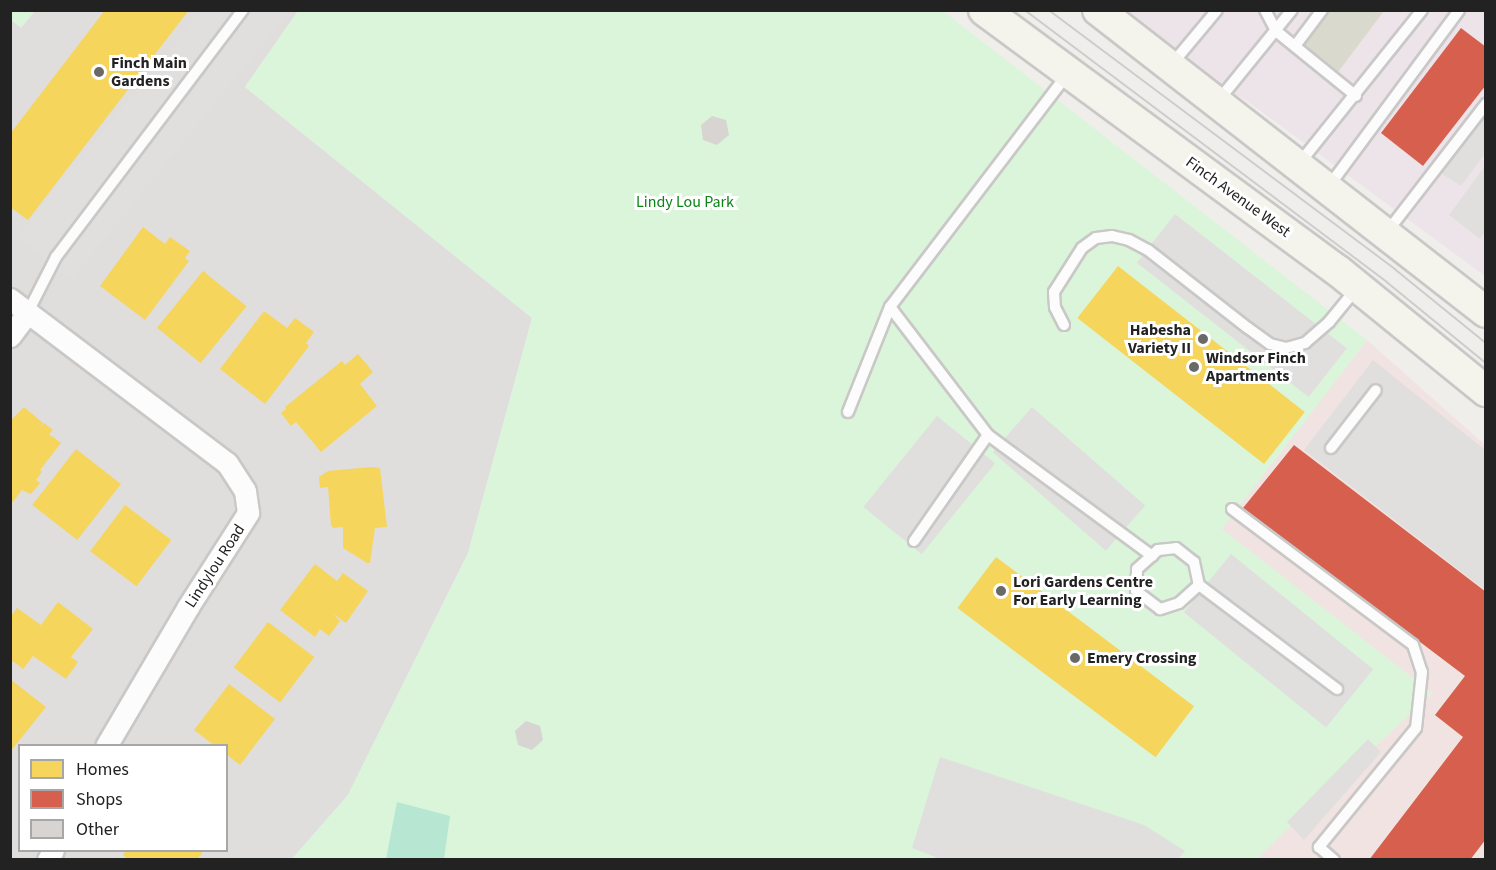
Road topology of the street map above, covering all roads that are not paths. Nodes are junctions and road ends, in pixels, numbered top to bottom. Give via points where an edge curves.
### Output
1 (243, 10) edge
2 (984, 10) edge
3 (1217, 10) edge
4 (1265, 10) edge
5 (1292, 10) edge
6 (1322, 10) edge
7 (1422, 10) edge
8 (1459, 10) edge
9 (1110, 14) edge
10 (1276, 31) junction
11 (1295, 46) junction
12 (1170, 67) junction
13 (1068, 73) junction
14 (1356, 96) junction
15 (1217, 104) junction
16 (1485, 104) edge
17 (1297, 166) junction
18 (1326, 189) junction
19 (1385, 235) junction
20 (1359, 286) junction
21 (10, 299) edge
22 (890, 307) junction
23 (28, 312) junction
24 (1485, 312) edge
25 (1064, 325) dead end
26 (10, 336) edge
27 (1376, 390) dead end
28 (1485, 391) edge
29 (848, 412) dead end
30 (988, 435) junction
31 (1331, 448) dead end
32 (1232, 509) dead end
33 (914, 541) dead end
34 (1152, 556) junction
35 (1198, 585) junction
36 (1337, 689) dead end
37 (107, 744) edge
38 (1334, 860) edge

1 - 23 lane via 56,257
2 - 13 main road, Finch Avenue West
3 - 12 lane
4 - 10 lane
5 - 10 lane
6 - 11 lane
7 - 14 lane
8 - 18 lane
9 - 12 main road
10 - 11 lane
10 - 15 lane
11 - 14 lane
12 - 15 main road
13 - 20 main road, Finch Avenue West
13 - 22 lane
14 - 17 lane
15 - 17 main road
16 - 19 lane
17 - 18 main road
18 - 19 main road
19 - 24 main road
20 - 25 lane via 1305,343 1286,348 1270,344 1148,250 1129,240 1096,237 1082,248 1054,292 1055,307
20 - 28 main road, Finch Avenue West
21 - 23 street, Lindylou Road
22 - 29 lane
22 - 30 lane
23 - 26 street
23 - 37 street, Lindylou Road via 227,463 246,491 248,513
27 - 31 lane
30 - 33 lane
30 - 34 lane
32 - 38 lane via 1413,645 1422,672 1416,728 1319,847
34 - 35 lane via 1158,550 1176,548 1194,561
34 - 35 lane via 1137,569 1136,591 1160,609 1179,603
35 - 36 lane

